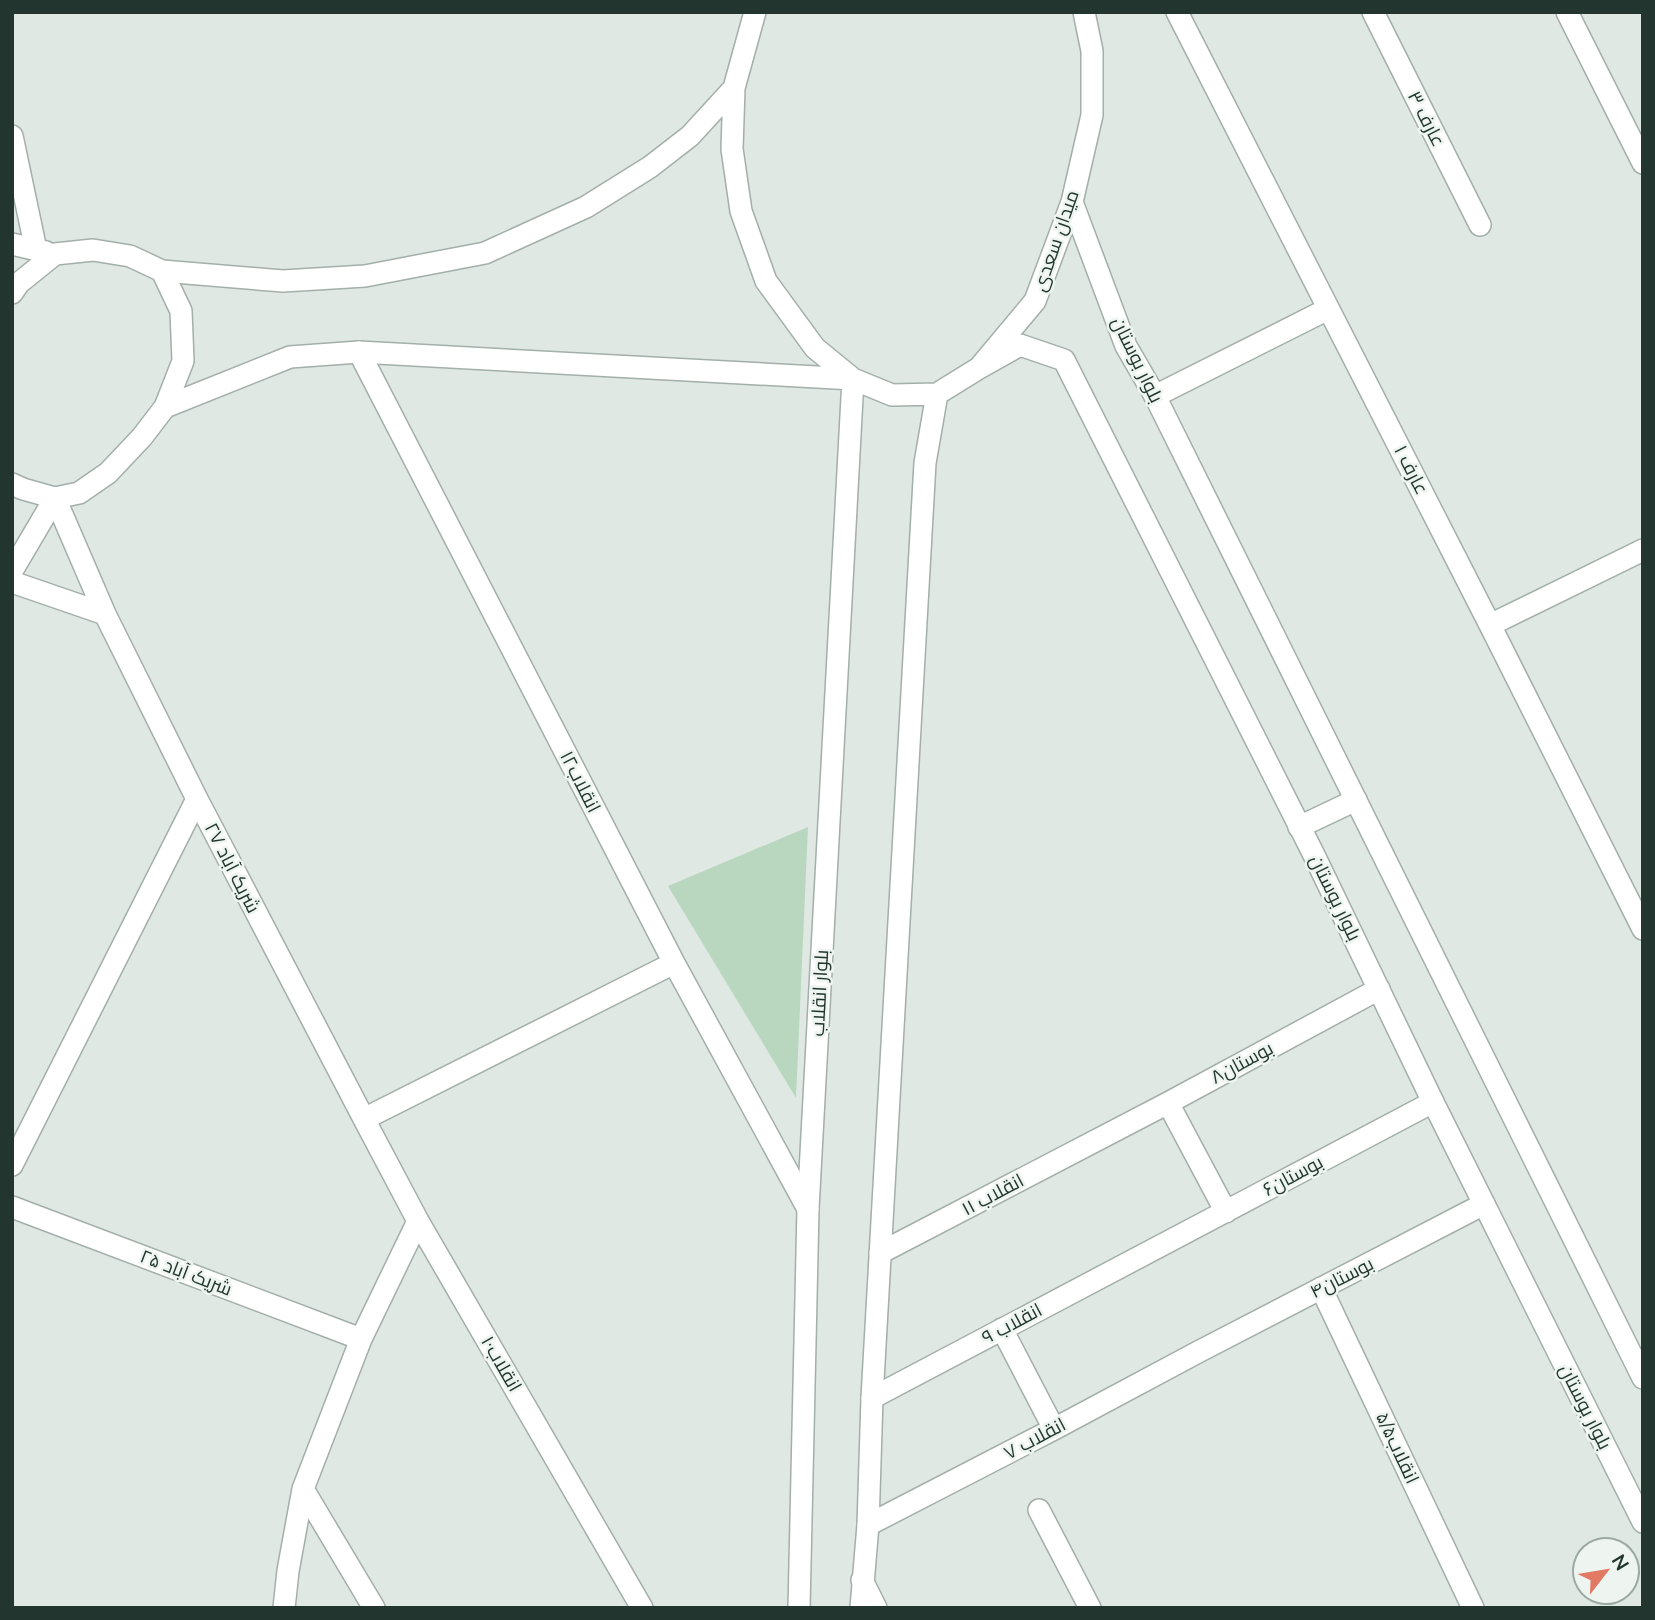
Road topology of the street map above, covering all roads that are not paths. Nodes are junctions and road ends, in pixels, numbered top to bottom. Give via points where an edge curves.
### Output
1 (755, 12) edge
2 (1084, 12) edge
3 (1177, 12) edge
4 (1373, 12) edge
5 (1567, 12) edge
6 (734, 88) junction
7 (12, 136) edge
8 (1643, 163) edge
9 (1072, 202) junction
10 (1480, 225) dead end
11 (12, 244) edge
12 (46, 252) junction
13 (162, 271) junction
14 (12, 293) edge
15 (1328, 309) junction
16 (359, 352) junction
17 (979, 368) junction
18 (853, 379) junction
19 (937, 394) junction
20 (1155, 396) junction
21 (165, 407) junction
22 (12, 484) edge
23 (55, 498) junction
24 (1643, 550) edge
25 (12, 571) edge
26 (12, 582) edge
27 (105, 614) junction
28 (1490, 625) junction
29 (197, 799) junction
30 (1356, 800) junction
31 (1299, 828) junction
32 (1643, 929) edge
33 (674, 963) junction
34 (1379, 989) junction
35 (1433, 1102) junction
36 (1168, 1103) junction
37 (364, 1119) junction
38 (1105, 1136) joint
39 (12, 1165) edge
40 (1484, 1204) junction
41 (12, 1208) edge
42 (808, 1209) junction
43 (1226, 1212) junction
44 (418, 1221) junction
45 (1152, 1250) joint
46 (880, 1253) junction
47 (1321, 1289) junction
48 (1002, 1329) junction
49 (361, 1339) junction
50 (1200, 1351) joint
51 (1643, 1378) edge
52 (872, 1398) junction
53 (1054, 1429) junction
54 (303, 1489) junction
55 (1039, 1510) dead end
56 (1643, 1522) edge
57 (869, 1525) junction
58 (862, 1580) junction
59 (284, 1608) edge
60 (374, 1608) edge
61 (642, 1608) edge
62 (799, 1608) edge
63 (860, 1608) edge
64 (876, 1608) edge
65 (1090, 1608) edge
66 (1473, 1608) edge

1 - 6 street
2 - 9 street, میدان سعدی via 1092,51 1092,115
3 - 15 street, عارف ۱
4 - 10 street, عارف ۳
5 - 8 street
6 - 13 street via 690,136 650,167 586,207 485,253 365,276 283,281
6 - 18 street via 732,149 741,211 766,281 814,348
7 - 12 street
9 - 17 street, میدان سعدی via 1035,301
9 - 20 street, بلوار بوستان via 1126,346
11 - 12 street
12 - 13 street via 93,250 130,256
12 - 14 street
13 - 21 street via 181,311 183,361
15 - 20 street
15 - 28 street, عارف ۱
16 - 18 street
16 - 21 street via 290,356
16 - 33 street, انقلاب۱۲
17 - 19 street, میدان سعدی
17 - 31 street, بلوار بوستان via 1020,345 1064,360
18 - 19 street via 892,395
18 - 42 street, بلوار انقلاب
19 - 46 street via 925,463
20 - 30 street, بلوار بوستان
21 - 23 street via 108,472 79,493
22 - 23 street
23 - 25 street
23 - 27 street, شریک آباد ۲۷
24 - 28 street
26 - 27 street
27 - 29 street, شریک آباد ۲۷
28 - 32 street, عارف ۱
29 - 37 street, شریک آباد ۲۷
29 - 39 street
30 - 31 street
30 - 51 street, بلوار بوستان
31 - 34 street, بلوار بوستان
33 - 37 street
33 - 42 street, انقلاب۱۲
34 - 35 street, بلوار بوستان
34 - 36 street, بوستان۸
35 - 40 street, بلوار بوستان
35 - 43 street, بوستان۶
36 - 38 street, بوستان۸
36 - 43 street
37 - 44 street, انقلاب۱۰
38 - 46 street, انقلاب ۱۱
40 - 47 street, بوستان۴
40 - 56 street, بلوار بوستان
41 - 49 street, شریک آباد ۲۵
42 - 62 street, بلوار انقلاب
43 - 45 street, بوستان۶
44 - 49 street
44 - 61 street, انقلاب۱۰
45 - 48 street, انقلاب ۹
46 - 52 street
47 - 50 street, بوستان۴
47 - 66 street, انقلاب۵/۵
48 - 52 street, انقلاب ۹
48 - 53 street
49 - 54 street
50 - 53 street, انقلاب ۷
52 - 57 street
53 - 57 street, انقلاب ۷
54 - 59 street
54 - 60 street
55 - 65 street
57 - 58 street
58 - 63 street
58 - 64 street

